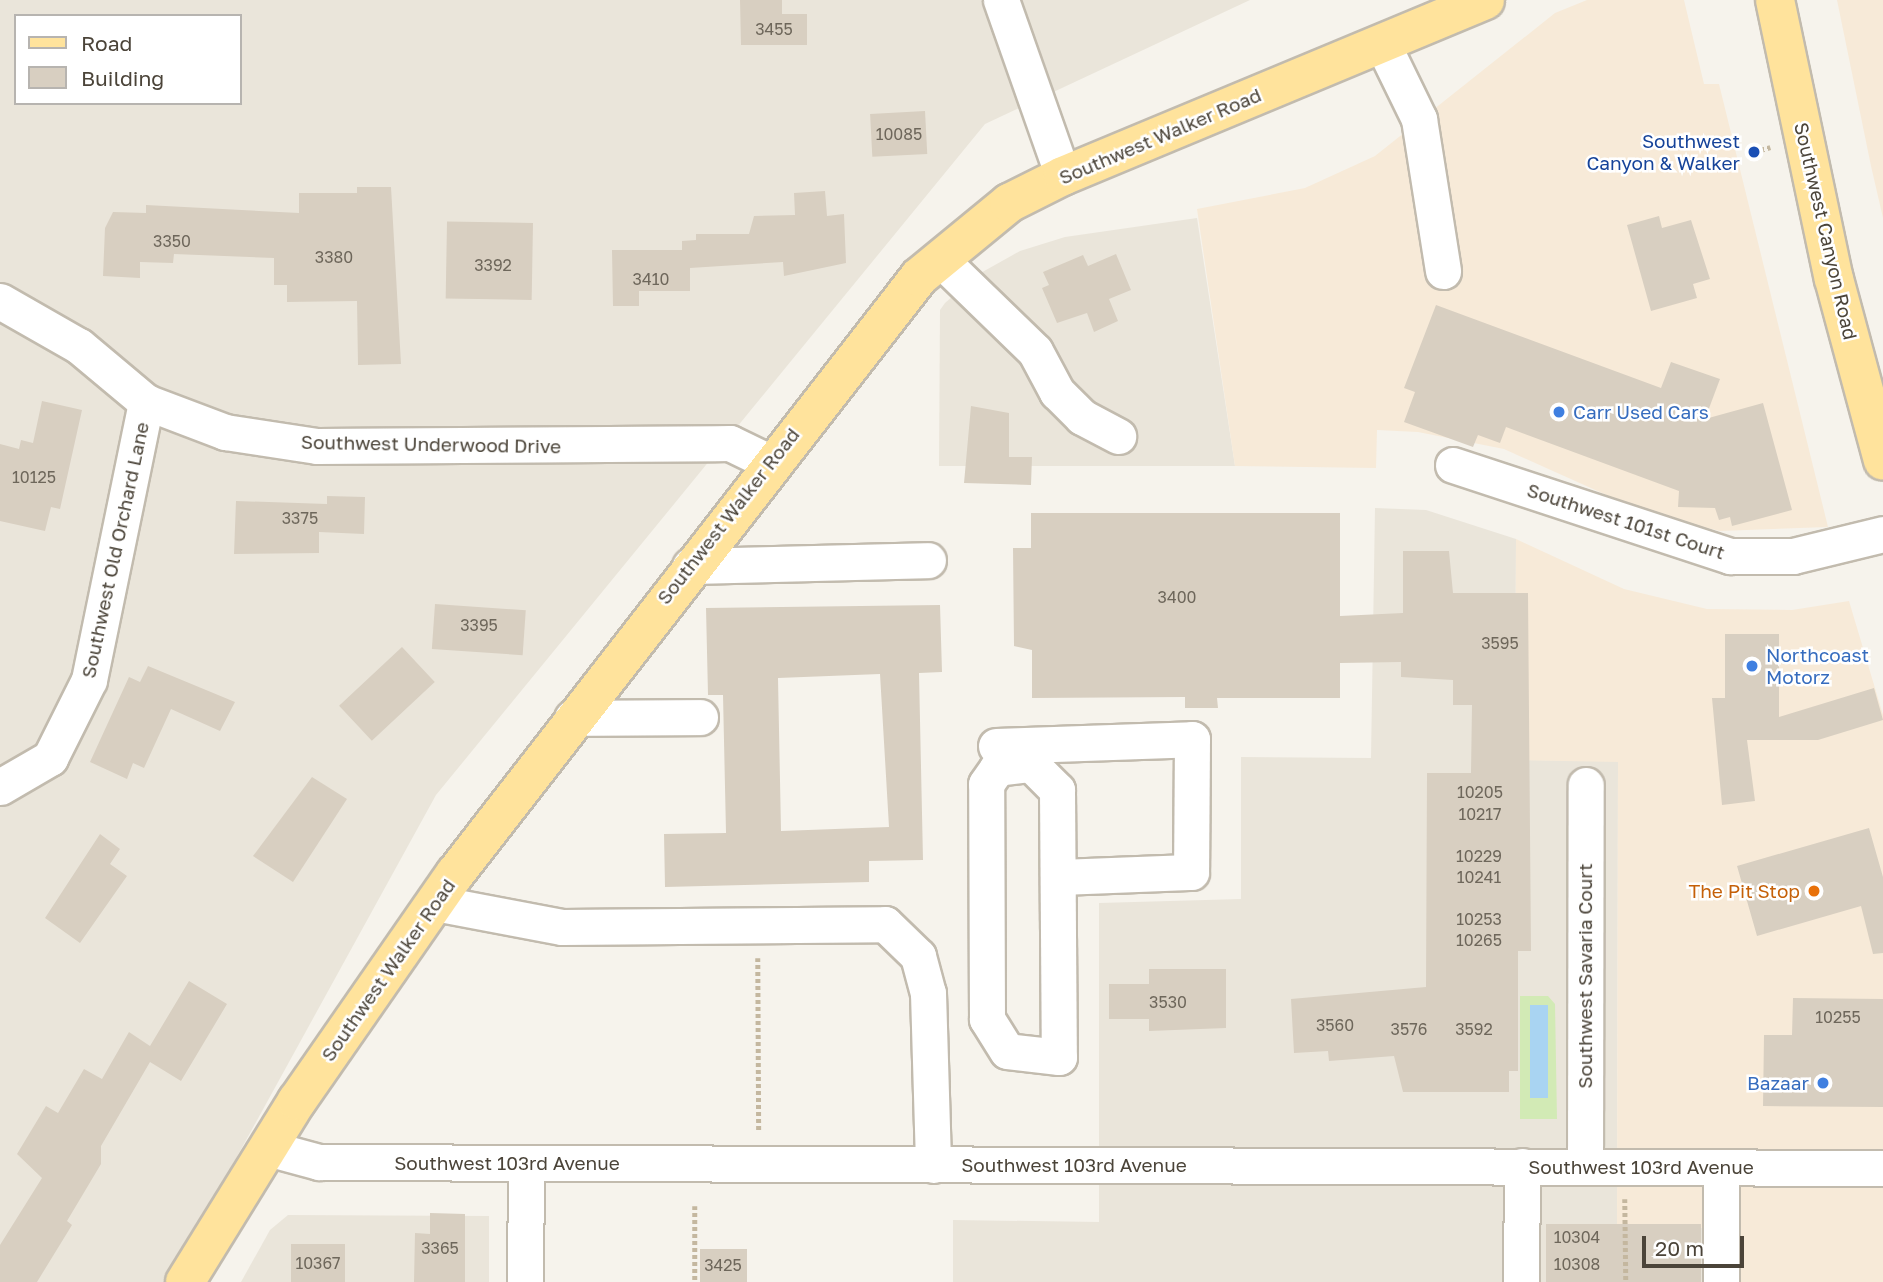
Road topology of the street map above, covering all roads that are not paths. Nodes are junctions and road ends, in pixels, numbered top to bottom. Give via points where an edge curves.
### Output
1 (1001, 0) edge
2 (1485, 0) edge
3 (1775, 0) edge
4 (1382, 43) junction
5 (1063, 176) junction
6 (940, 259) junction
7 (1443, 271) dead end
8 (0, 301) edge
9 (146, 402) junction
10 (1877, 413) edge
11 (1118, 436) dead end
12 (1883, 460) edge
13 (769, 462) junction
14 (1453, 465) dead end
15 (1883, 534) edge
16 (928, 560) dead end
17 (690, 566) junction
18 (701, 717) dead end
19 (572, 718) junction
20 (997, 768) junction
21 (1586, 785) dead end
22 (0, 787) edge
23 (1058, 877) junction
24 (435, 903) junction
25 (987, 1019) junction
26 (929, 1021) junction
27 (267, 1148) junction
28 (526, 1164) junction
29 (933, 1165) junction
30 (1522, 1166) junction
31 (1585, 1167) junction
32 (1721, 1167) junction
33 (1883, 1168) edge
34 (185, 1282) edge
35 (525, 1282) edge
36 (1521, 1282) edge
37 (1721, 1282) edge

1 - 5 street
2 - 4 main road, Southwest Walker Road
3 - 10 main road, Southwest Canyon Road
4 - 5 main road, Southwest Walker Road
4 - 7 street via 1419,119
5 - 6 main road, Southwest Walker Road via 1009,203
6 - 11 street via 1035,351 1057,392 1082,417
6 - 13 main road, Southwest Walker Road
8 - 9 street, Southwest Underwood Drive via 79,346
9 - 13 street, Southwest Underwood Drive via 225,432 317,446 730,443
9 - 22 street, Southwest Old Orchard Lane via 89,680 50,758
10 - 12 main road, Southwest Canyon Road
13 - 17 main road, Southwest Walker Road
14 - 15 street, Southwest 101st Court via 1730,556 1793,556
16 - 17 street
17 - 19 main road, Southwest Walker Road
18 - 19 street
19 - 24 main road, Southwest Walker Road
20 - 23 street via 1031,764 1054,780
20 - 23 street via 996,744 1192,739 1191,873
20 - 25 street via 986,784
21 - 31 street, Southwest Savaria Court
23 - 25 street via 1059,1057 1007,1051
24 - 26 street via 562,927 758,929 885,924 918,956
24 - 27 main road, Southwest Walker Road
25 - 26 street
26 - 29 street
27 - 28 street, Southwest 103rd Avenue via 319,1162
27 - 34 main road, Southwest Walker Road
28 - 29 street, Southwest 103rd Avenue
28 - 35 street
29 - 30 street, Southwest 103rd Avenue
30 - 31 street, Southwest 103rd Avenue
30 - 36 street
31 - 32 street, Southwest 103rd Avenue
32 - 33 street, Southwest 103rd Avenue
32 - 37 street

